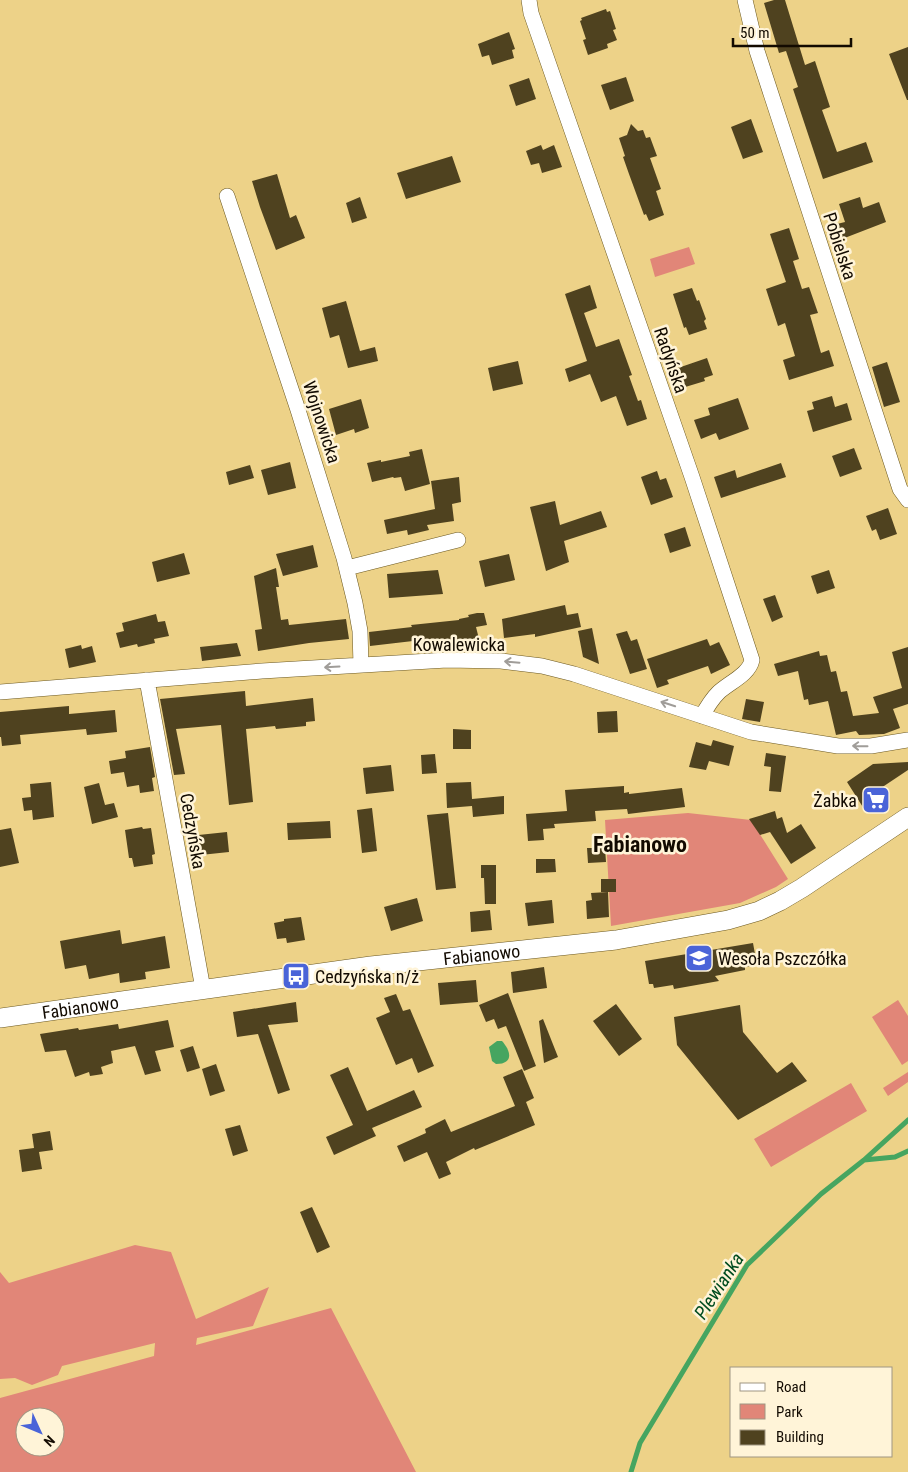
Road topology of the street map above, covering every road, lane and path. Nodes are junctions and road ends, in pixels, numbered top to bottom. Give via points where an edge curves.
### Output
1 (529, 0) edge
2 (745, 0) edge
3 (227, 196) dead end
4 (908, 500) edge
5 (458, 540) dead end
6 (347, 568) junction
7 (361, 665) junction
8 (147, 680) junction
9 (0, 692) edge
10 (702, 716) junction
11 (908, 740) edge
12 (908, 817) edge
13 (203, 989) junction
14 (0, 1018) edge

1 - 10 street, Radyńska via 752,660 747,670 710,701
2 - 4 street, Pobielska via 763,70 900,489
3 - 6 street, Wojnowicka
5 - 6 street
6 - 7 street, Wojnowicka via 360,631
7 -> 8 street, Kowalewicka
10 -> 7 street, Kowalewicka via 542,666 467,660
8 - 9 street, Kowalewicka
8 - 13 street, Cedzyńska
11 -> 10 street, Kowalewicka via 870,746 822,744 751,732
12 - 13 street, Fabianowo via 780,901 728,920 616,940 370,966
13 - 14 street, Fabianowo

